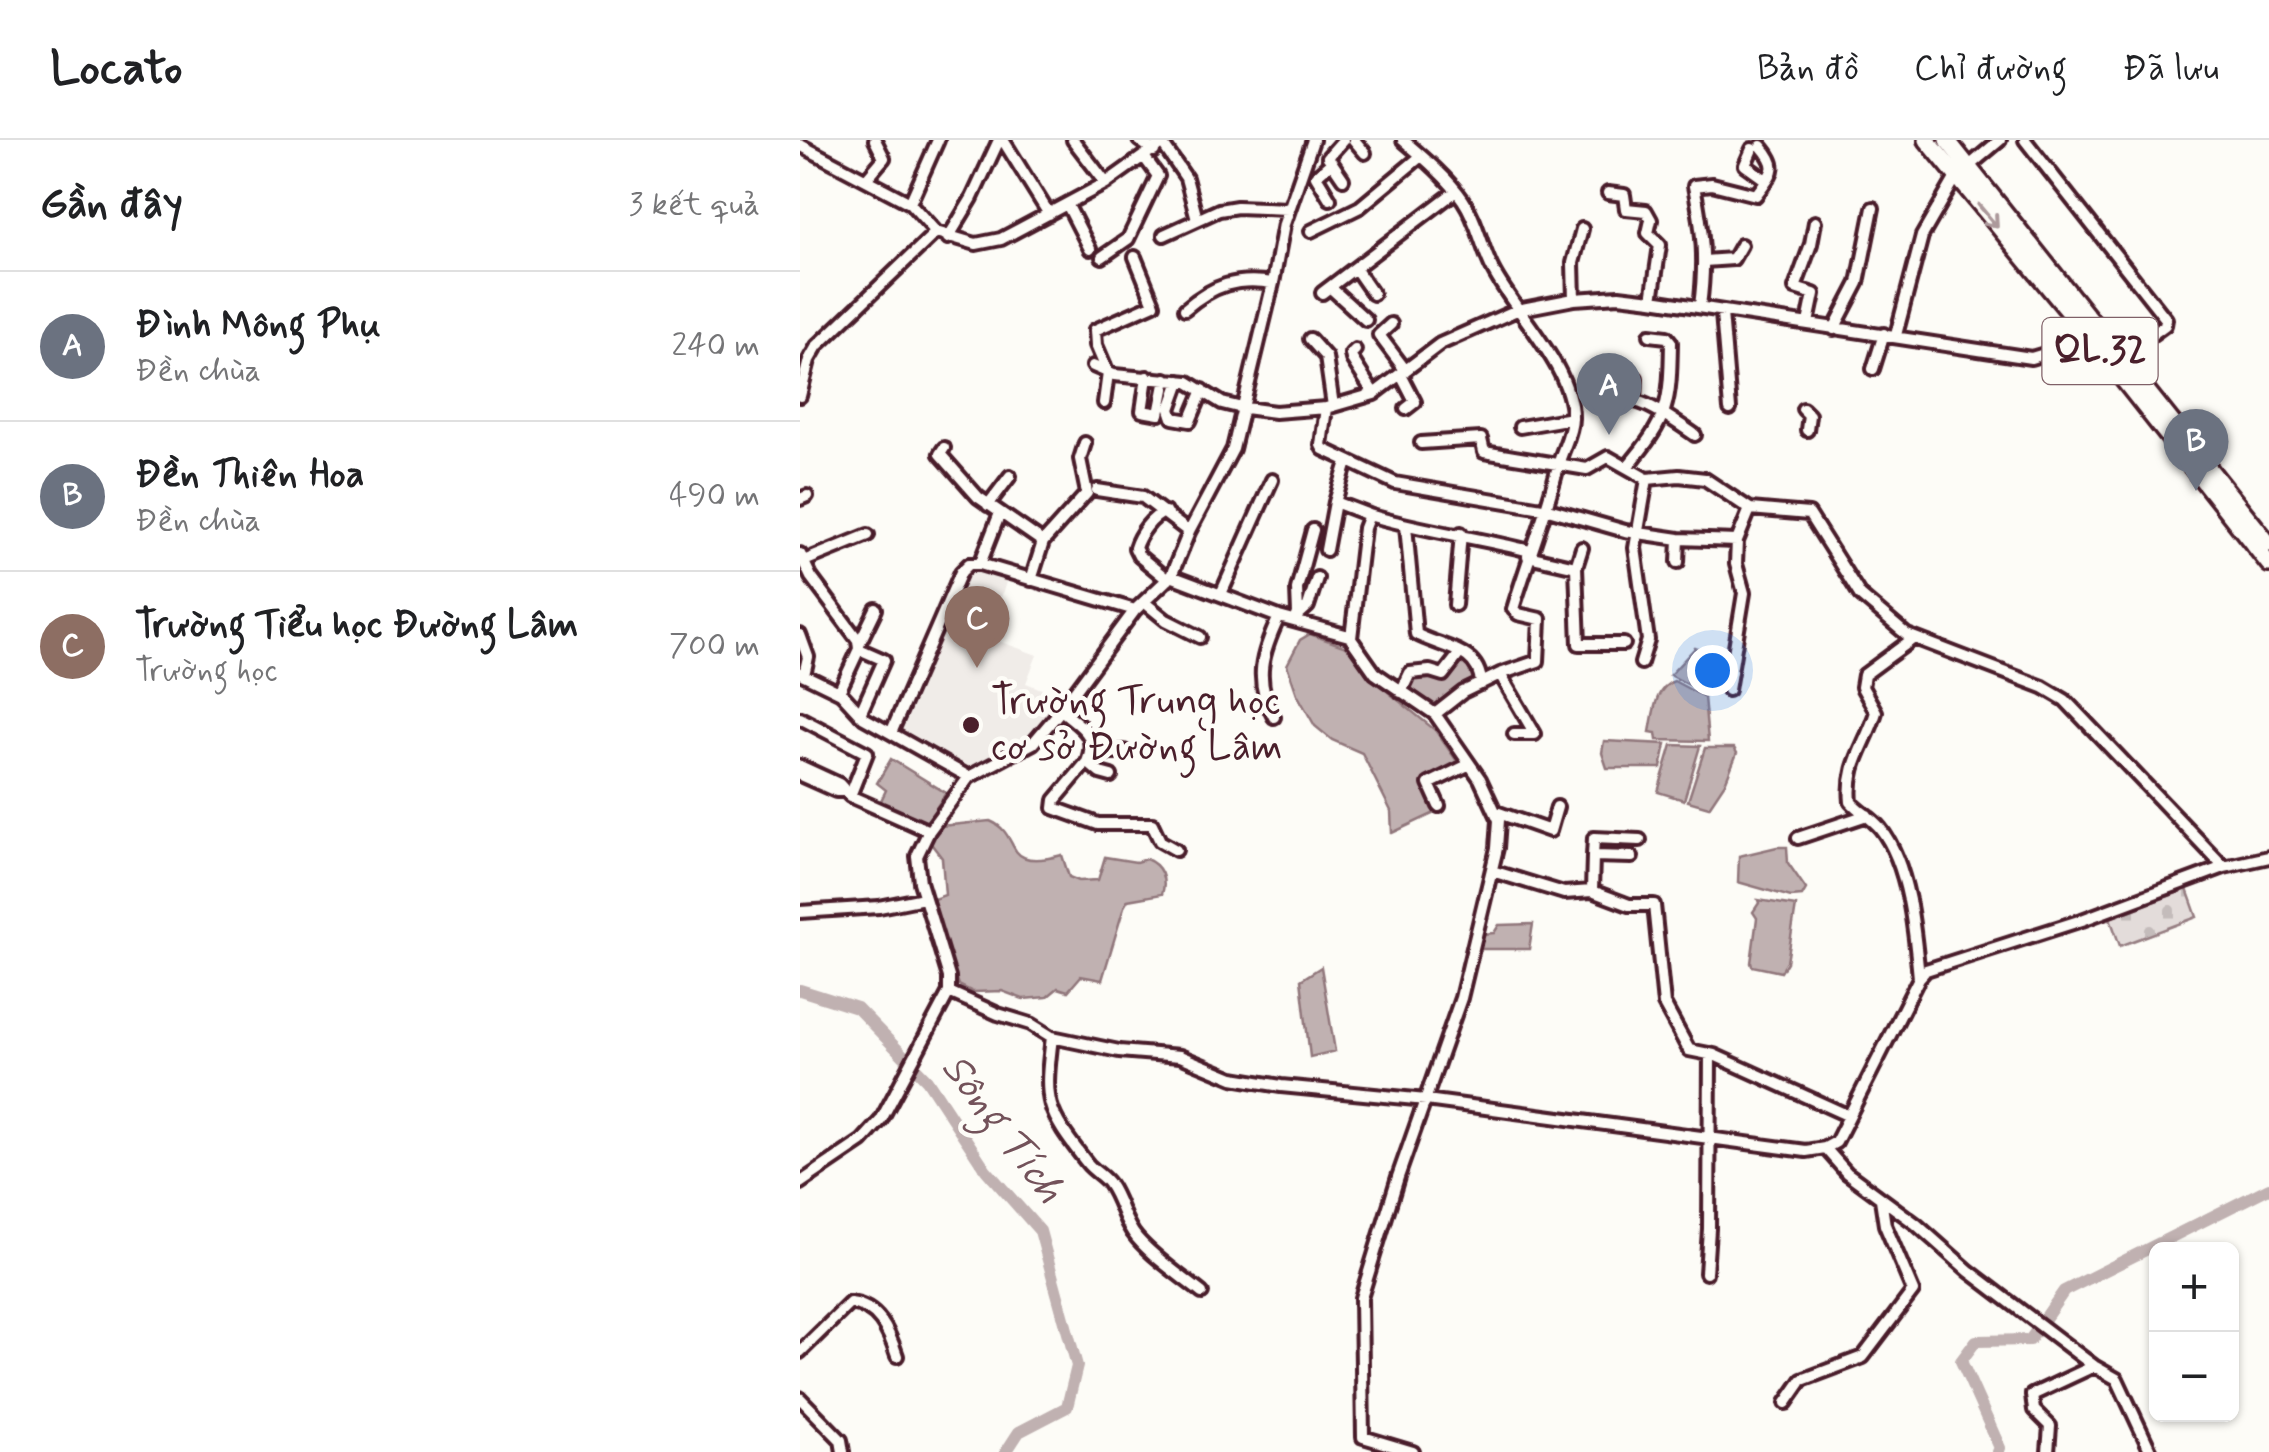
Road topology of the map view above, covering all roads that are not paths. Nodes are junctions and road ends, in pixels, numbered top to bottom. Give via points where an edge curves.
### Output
1 (876, 140) edge
2 (938, 140) edge
3 (1001, 140) edge
4 (1073, 140) edge
5 (1138, 140) edge
6 (1314, 140) edge
7 (1343, 140) edge
8 (1354, 140) edge
9 (1403, 140) edge
10 (1927, 140) edge
11 (1947, 140) edge
12 (2000, 140) edge
13 (2024, 140) edge
14 (800, 145) edge
15 (1157, 148) edge
16 (1365, 154) dead end
17 (1420, 157) junction
18 (1332, 163) junction
19 (1962, 171) junction
20 (868, 178) junction
21 (1343, 180) dead end
22 (1766, 180) junction
23 (1106, 183) junction
24 (1456, 191) junction
25 (1608, 193) dead end
26 (1330, 199) dead end
27 (910, 204) junction
28 (1067, 204) junction
29 (1872, 208) dead end
30 (1288, 209) junction
31 (1049, 214) junction
32 (1197, 220) junction
33 (1815, 222) dead end
34 (1582, 229) dead end
35 (1311, 231) dead end
36 (936, 232) junction
37 (1164, 236) dead end
38 (948, 238) junction
39 (1742, 244) dead end
40 (1090, 249) dead end
41 (1102, 257) dead end
42 (1135, 257) dead end
43 (1704, 261) junction
44 (1355, 268) junction
45 (1273, 283) junction
46 (1333, 284) junction
47 (1322, 293) dead end
48 (1373, 294) dead end
49 (1574, 299) junction
50 (1652, 300) junction
51 (1700, 306) junction
52 (1185, 309) dead end
53 (1516, 310) junction
54 (1722, 312) junction
55 (1366, 320) dead end
56 (1808, 323) junction
57 (1391, 324) dead end
58 (1834, 329) junction
59 (2084, 330) junction
60 (1650, 335) dead end
61 (1890, 335) junction
62 (1310, 339) dead end
63 (1355, 350) dead end
64 (2121, 357) junction
65 (1093, 366) dead end
66 (1873, 369) dead end
67 (1108, 372) junction
68 (1404, 373) junction
69 (1611, 373) dead end
70 (1147, 376) junction
71 (803, 377) edge
72 (1166, 379) junction
73 (1180, 381) junction
74 (1203, 390) junction
75 (1374, 394) junction
76 (800, 396) edge
77 (1104, 403) dead end
78 (1243, 407) junction
79 (1330, 407) junction
80 (1803, 408) dead end
81 (1406, 409) dead end
82 (1730, 409) dead end
83 (1662, 416) junction
84 (1572, 418) junction
85 (1520, 427) dead end
86 (1807, 430) dead end
87 (1695, 436) dead end
88 (1085, 443) dead end
89 (1421, 444) dead end
90 (944, 448) dead end
91 (1348, 462) junction
92 (1558, 465) junction
93 (1628, 468) junction
94 (1010, 476) dead end
95 (1647, 479) junction
96 (1272, 480) dead end
97 (1097, 490) dead end
98 (1335, 502) junction
99 (988, 506) junction
100 (1750, 508) junction
101 (1548, 510) junction
102 (1165, 512) junction
103 (1000, 513) junction
104 (1369, 515) junction
105 (1406, 526) junction
106 (1313, 530) dead end
107 (1189, 532) junction
108 (1637, 532) junction
109 (1461, 534) junction
110 (868, 535) dead end
111 (1679, 539) junction
112 (1737, 540) junction
113 (1043, 542) junction
114 (2269, 544) edge
115 (1582, 548) dead end
116 (1326, 550) dead end
117 (1529, 554) junction
118 (802, 557) edge
119 (1678, 562) dead end
120 (980, 564) junction
121 (2269, 564) edge
122 (1576, 567) junction
123 (1170, 578) junction
124 (1316, 578) dead end
125 (1031, 580) junction
126 (1220, 594) junction
127 (1454, 605) dead end
128 (1139, 606) junction
129 (876, 609) dead end
130 (1296, 616) junction
131 (1279, 617) junction
132 (800, 635) edge
133 (1200, 636) dead end
134 (1352, 638) junction
135 (1914, 638) junction
136 (1579, 644) junction
137 (1624, 644) dead end
138 (859, 647) junction
139 (1460, 652) junction
140 (1580, 658) dead end
141 (1641, 663) dead end
142 (802, 674) edge
143 (1500, 674) junction
144 (1481, 684) junction
145 (1728, 690) dead end
146 (839, 692) junction
147 (1401, 692) junction
148 (1061, 710) junction
149 (860, 714) junction
150 (1436, 714) junction
151 (1274, 716) dead end
152 (800, 718) edge
153 (892, 732) junction
154 (1514, 734) dead end
155 (1093, 746) junction
156 (1124, 751) dead end
157 (1087, 762) junction
158 (1468, 764) junction
159 (800, 766) edge
160 (800, 775) edge
161 (969, 776) junction
162 (1111, 776) dead end
163 (847, 794) junction
164 (1439, 806) dead end
165 (1556, 807) dead end
166 (1496, 812) junction
167 (1867, 815) junction
168 (928, 831) junction
169 (1798, 838) dead end
170 (1640, 840) dead end
171 (1176, 850) dead end
172 (1593, 856) junction
173 (1632, 857) dead end
174 (2269, 857) edge
175 (2224, 867) junction
176 (1492, 871) junction
177 (1592, 891) junction
178 (924, 898) junction
179 (800, 912) edge
180 (1919, 978) junction
181 (949, 992) junction
182 (1052, 1037) junction
183 (1710, 1054) junction
184 (1426, 1100) junction
185 (1850, 1116) junction
186 (1708, 1138) junction
187 (1825, 1148) junction
188 (800, 1184) edge
189 (1881, 1199) junction
190 (1706, 1272) dead end
191 (1202, 1294) dead end
192 (800, 1352) edge
193 (897, 1356) dead end
194 (2094, 1366) junction
195 (800, 1398) edge
196 (1786, 1403) dead end
197 (1363, 1437) junction
198 (843, 1452) edge
199 (1364, 1452) edge
200 (1413, 1452) edge
201 (2048, 1452) edge
202 (2151, 1452) edge

1 - 20 street via 884,158
2 - 27 street
3 - 31 street
3 - 38 street
4 - 23 street
5 - 15 street
6 - 30 street
7 - 18 street via 1328,157
8 - 16 street
9 - 17 street
10 - 19 highway, QL.32
11 - 19 highway, QL.32
12 - 19 street
13 - 64 street via 2166,319
14 - 20 street
15 - 23 street
15 - 32 street via 1186,178
15 - 41 street via 1158,176 1128,239
17 - 24 street
17 - 35 street via 1360,206
18 - 21 street
18 - 26 street via 1316,176
19 -> 59 highway, QL.32
19 - 61 street via 1917,246 1905,309
19 - 64 highway, QL.32
20 - 27 street
22 - 22 street via 1774,162 1757,148 1744,165
22 - 43 street via 1755,195 1694,186
23 - 28 street
24 - 44 street
24 - 53 street
25 - 50 street via 1624,195 1626,209 1649,215 1648,232 1660,245
27 - 36 street
28 - 31 street
28 - 40 street
29 - 58 street via 1858,283
30 - 32 street via 1236,207
30 - 45 street
31 - 38 street via 990,243
32 - 37 street
33 - 56 street via 1794,290 1814,294
34 - 49 street via 1572,262
36 - 38 street
36 - 71 street via 817,346
39 - 43 street via 1734,259
42 - 67 street via 1154,304 1095,330
43 - 51 street
44 - 46 street
44 - 48 street
45 - 52 street via 1224,283
45 - 78 street
46 - 47 street
46 - 55 street
49 - 50 street
49 - 53 street
50 - 51 street
51 - 54 street
53 - 68 street via 1440,344
53 - 84 street via 1556,368
54 - 56 street
54 - 82 street
56 - 58 street
57 - 68 street via 1379,335
58 - 61 street
59 - 61 street via 2031,358
59 - 121 highway, QL.32
60 - 83 street via 1671,342
61 - 66 street
62 - 79 street via 1326,358
63 - 75 street via 1352,360
64 - 114 highway, QL.32
65 - 67 street
67 - 70 street
67 - 77 street
68 - 75 street
68 - 81 street via 1415,402
69 - 83 street via 1636,378 1635,401
70 - 72 street
70 - 72 street via 1142,411 1160,414
71 - 76 street
72 - 73 street
73 - 74 street
73 - 74 street via 1173,418 1190,421
74 - 78 street
75 - 79 street
78 - 79 street
78 - 107 street via 1233,449
79 - 91 street via 1320,445
80 - 86 street
83 - 87 street
83 - 93 street
84 - 85 street
84 - 92 street
88 - 113 street via 1080,459 1087,493
89 - 92 street via 1478,438 1486,452
90 - 99 street via 940,454
91 - 98 street
91 - 101 street via 1395,483
92 - 93 street via 1590,469 1606,456
92 - 101 street
93 - 95 street
94 - 99 street
95 - 100 street via 1705,479
95 - 108 street
96 - 126 street
97 - 102 street via 1143,496
98 - 104 street
98 - 116 street
99 - 103 street
100 - 112 street
100 - 135 street via 1810,514 1860,595
101 - 108 street
101 - 117 street
102 - 107 street
102 - 123 street via 1135,548
103 - 113 street
103 - 120 street
104 - 105 street
104 - 134 street
105 - 109 street
105 - 139 street via 1416,634
106 - 130 street
107 - 123 street
108 - 111 street
108 - 141 street via 1648,640
109 - 117 street
109 - 127 street
110 - 118 street
111 - 112 street
111 - 119 street
112 - 145 street via 1744,593
113 - 125 street
115 - 122 street
117 - 122 street
117 - 143 street via 1514,609 1540,619 1538,662
118 - 138 street
120 - 125 street
120 - 153 street via 961,572
122 - 136 street
123 - 126 street
123 - 128 street
124 - 130 street via 1308,606
125 - 128 street
126 - 131 street
128 - 133 street
128 - 148 street
129 - 138 street
130 - 131 street
130 - 134 street
131 - 151 street via 1260,668
132 - 142 street via 808,657
134 - 147 street via 1375,673
135 - 167 street via 1862,678 1876,712 1850,784 1851,802
135 - 175 street via 2066,700
136 - 137 street
136 - 140 street
138 - 146 street
138 - 149 street via 884,660
139 - 144 street via 1477,666
139 - 147 street via 1444,674 1410,673
142 - 146 street
143 - 144 street
143 - 154 street via 1535,734
144 - 150 street
146 - 149 street
147 - 150 street
148 - 155 street
148 - 161 street via 1033,742
149 - 153 street
150 - 158 street
152 - 163 street via 867,753
153 - 161 street
155 - 156 street via 1111,754
155 - 157 street
157 - 162 street
157 - 171 street via 1054,808 1098,824 1152,824 1160,841
158 - 164 street via 1429,784
158 - 166 street
159 - 163 street
160 - 163 street
161 - 168 street
163 - 168 street
165 - 166 street via 1550,831
166 - 176 street via 1500,829
167 - 169 street
167 - 180 street via 1888,840 1905,886
168 - 178 street via 917,856
170 - 172 street via 1594,838
172 - 173 street
172 - 177 street
174 - 175 street
175 - 180 street via 1934,966
176 - 177 street via 1564,893
176 - 184 street via 1461,998
177 - 183 street via 1654,906 1664,1004 1689,1050
178 - 179 street
178 - 181 street
180 - 185 street
181 - 182 street
181 - 188 street via 880,1120
182 - 184 street via 1180,1056 1233,1078
182 - 191 street via 1046,1084 1055,1118 1110,1185 1138,1240
183 - 185 street
183 - 186 street
184 - 186 street
184 - 197 street via 1362,1298
185 - 187 street
186 - 187 street
186 - 190 street
187 - 189 street
189 - 194 street
189 - 196 street via 1884,1225 1913,1291 1863,1357 1802,1380
192 - 193 street via 856,1304 873,1310
194 - 201 street via 2032,1395 2034,1410 2050,1426
194 - 202 street via 2117,1379
195 - 198 street via 841,1440
197 - 199 street
197 - 200 street

